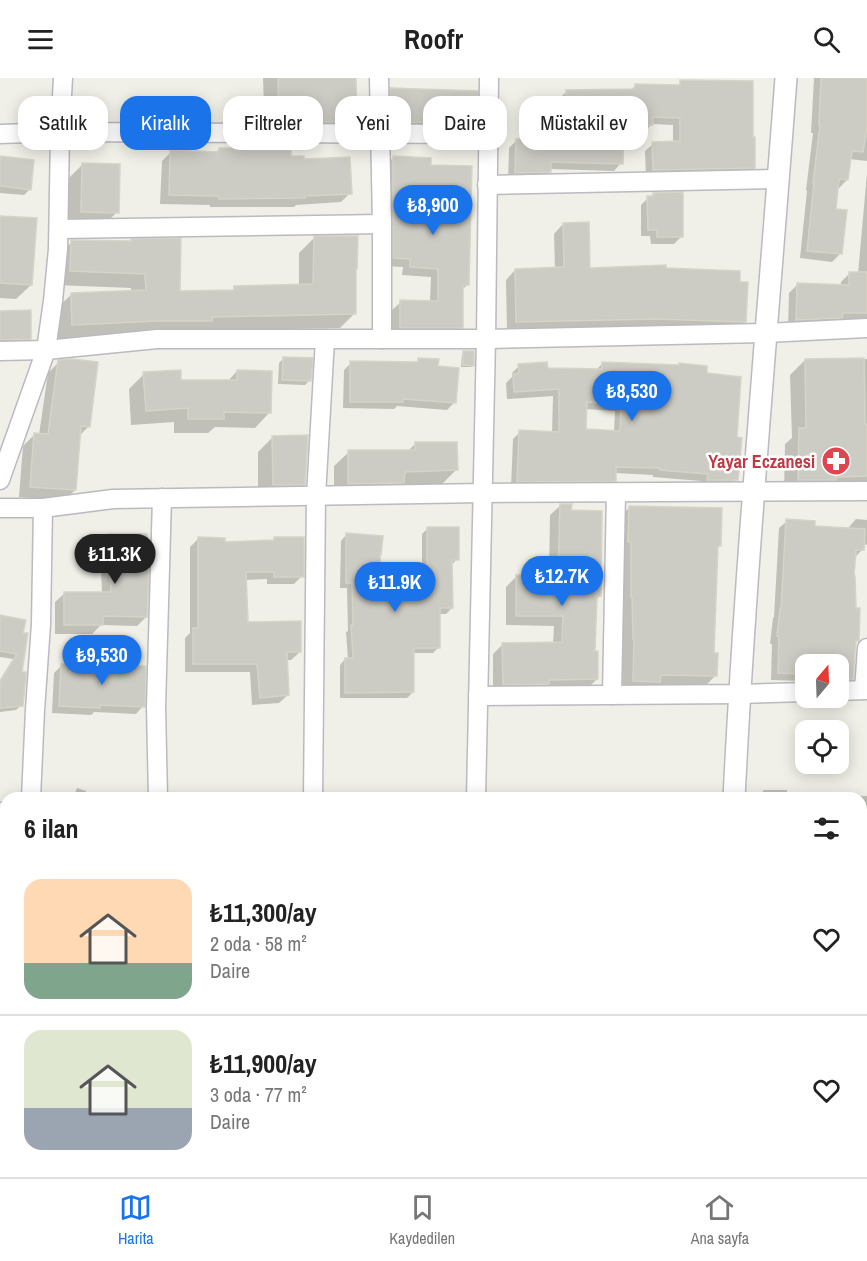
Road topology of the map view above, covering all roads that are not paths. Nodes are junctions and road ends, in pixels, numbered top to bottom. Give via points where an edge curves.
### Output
1 (63, 78) edge
2 (379, 78) edge
3 (489, 78) edge
4 (786, 78) edge
5 (62, 96) edge
6 (379, 96) edge
7 (489, 96) edge
8 (108, 132) edge
9 (18, 133) edge
10 (0, 134) edge
11 (335, 134) edge
12 (60, 150) edge
13 (380, 150) edge
14 (488, 150) edge
15 (778, 179) junction
16 (487, 185) junction
17 (382, 224) junction
18 (59, 229) junction
19 (867, 328) edge
20 (766, 333) junction
21 (325, 339) junction
22 (382, 339) junction
23 (486, 339) junction
24 (46, 350) junction
25 (0, 351) edge
26 (0, 480) edge
27 (867, 491) edge
28 (754, 492) junction
29 (483, 493) junction
30 (616, 493) junction
31 (316, 496) junction
32 (162, 498) junction
33 (0, 508) edge
34 (43, 508) junction
35 (867, 648) edge
36 (866, 690) edge
37 (849, 691) edge
38 (795, 692) edge
39 (739, 694) junction
40 (612, 695) junction
41 (478, 696) junction
42 (31, 792) edge
43 (158, 792) edge
44 (313, 792) edge
45 (476, 792) edge
46 (734, 792) edge

1 - 5 street
2 - 6 street
3 - 7 street
4 - 15 street
8 - 11 street
9 - 10 street
12 - 18 street
13 - 17 street
14 - 16 street
15 - 16 street
15 - 20 street
16 - 23 street
17 - 18 street
17 - 22 street
18 - 24 street
19 - 20 street
20 - 23 street
20 - 28 street
21 - 22 street
21 - 24 street via 157,339
21 - 31 street
22 - 23 street
23 - 29 street
24 - 25 street
24 - 26 street
27 - 28 street
28 - 30 street
28 - 39 street
29 - 30 street
29 - 31 street
29 - 41 street
30 - 40 street
31 - 32 street
31 - 44 street
32 - 34 street via 113,499
32 - 43 street via 156,707
33 - 34 street
34 - 42 street
35 - 36 street
36 - 37 street
38 - 39 street
39 - 40 street
39 - 46 street
40 - 41 street
41 - 45 street

